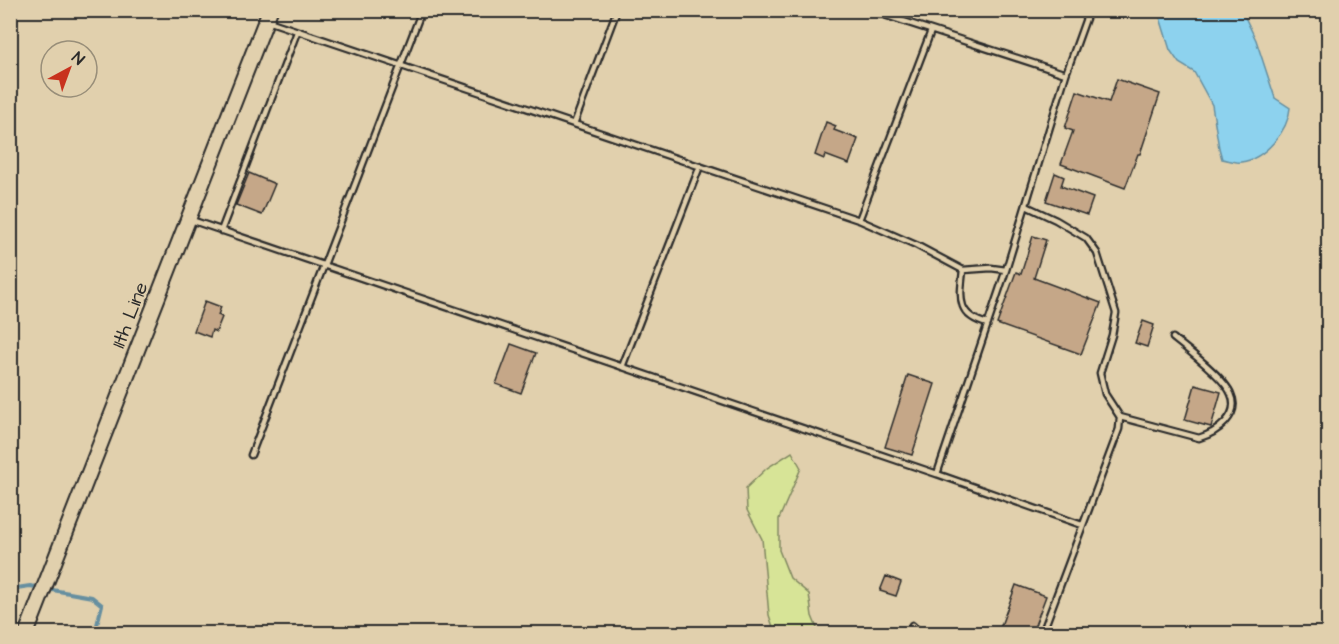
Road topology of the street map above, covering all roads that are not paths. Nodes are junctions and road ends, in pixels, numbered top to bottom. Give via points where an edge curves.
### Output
1 (422, 10) edge
2 (617, 10) edge
3 (870, 10) edge
4 (1089, 10) edge
5 (268, 15) edge
6 (297, 32) junction
7 (931, 32) junction
8 (400, 66) junction
9 (1066, 74) junction
10 (574, 124) junction
11 (700, 166) junction
12 (1026, 206) junction
13 (189, 219) junction
14 (859, 220) junction
15 (221, 231) junction
16 (323, 266) junction
17 (963, 270) junction
18 (1006, 270) junction
19 (988, 324) junction
20 (1173, 338) dead end
21 (622, 367) junction
22 (1120, 417) junction
23 (251, 455) dead end
24 (937, 474) junction
25 (1082, 525) junction
26 (912, 625) dead end
27 (26, 633) edge
28 (922, 633) edge
29 (1042, 633) edge

1 - 8 lane
2 - 10 lane
3 - 7 lane
4 - 9 lane
5 - 6 lane
5 - 13 main road, 11th Line
6 - 8 lane
6 - 15 lane
7 - 9 lane
7 - 14 lane
8 - 10 lane
8 - 16 lane
9 - 12 lane
10 - 11 lane
11 - 14 lane
11 - 21 lane
12 - 18 lane
12 - 22 lane via 1086,238 1097,253 1116,313 1100,373 1105,394
13 - 15 lane
13 - 27 main road, 11th Line
14 - 17 lane
15 - 16 lane
16 - 21 lane
16 - 23 lane
17 - 18 lane
17 - 19 lane via 964,312
18 - 19 lane
19 - 24 lane
20 - 22 lane via 1198,357 1231,394 1230,417 1211,435 1199,438
21 - 24 lane
22 - 25 lane via 1119,429
24 - 25 lane
25 - 29 lane
26 - 28 lane

